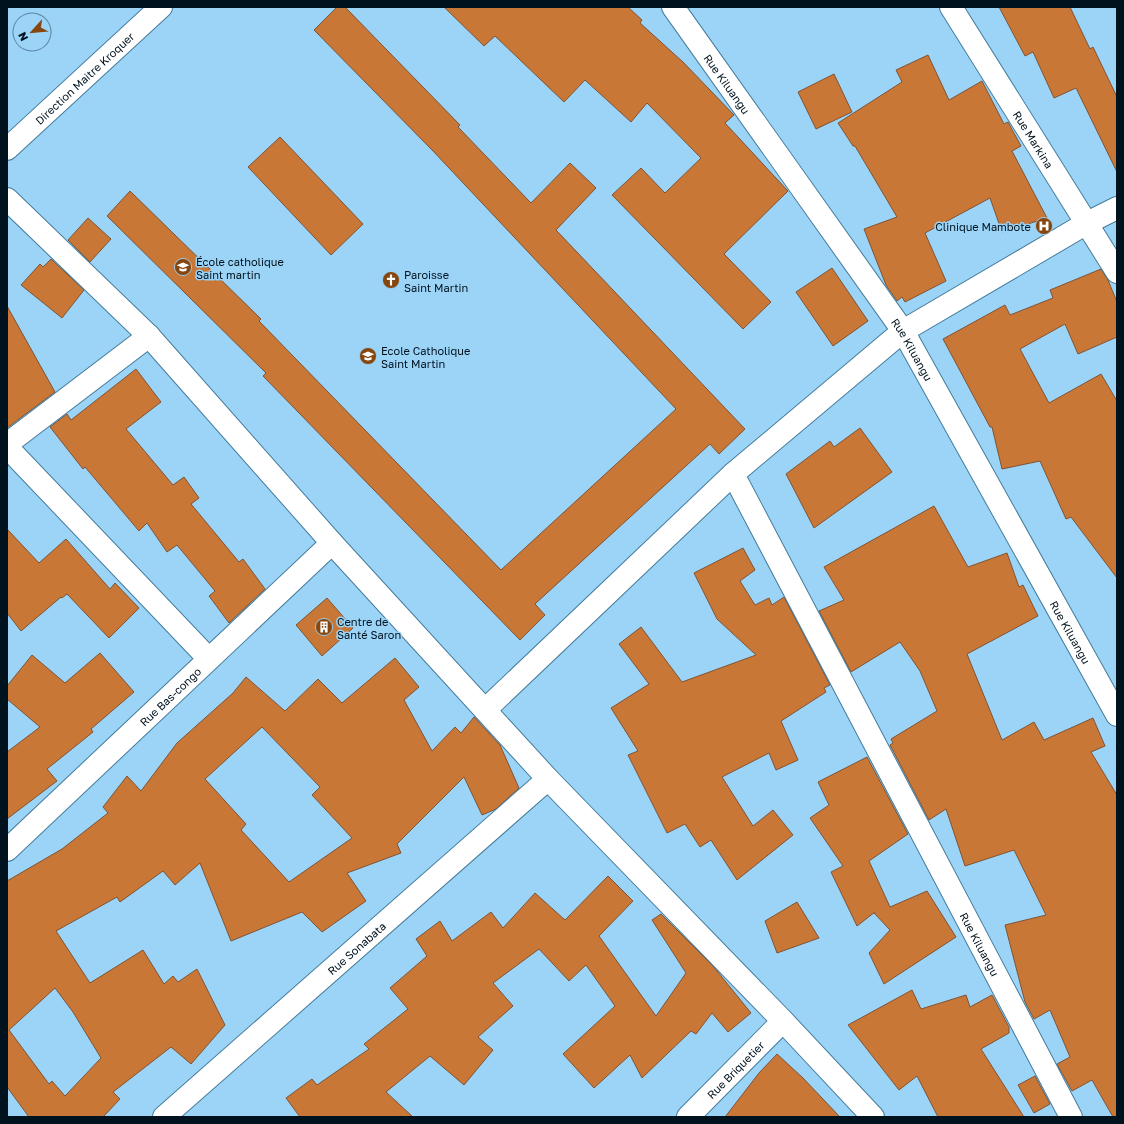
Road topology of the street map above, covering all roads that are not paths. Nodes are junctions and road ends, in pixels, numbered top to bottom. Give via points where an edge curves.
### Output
1 (161, 7) edge
2 (672, 7) edge
3 (951, 7) edge
4 (10, 141) edge
5 (7, 199) edge
6 (1117, 208) edge
7 (1087, 223) junction
8 (1117, 272) edge
9 (903, 331) junction
10 (149, 336) junction
11 (7, 445) edge
12 (733, 474) junction
13 (332, 543) junction
14 (209, 659) junction
15 (486, 710) junction
16 (1117, 715) edge
17 (548, 779) junction
18 (7, 850) edge
19 (783, 1021) junction
20 (164, 1117) edge
21 (688, 1117) edge
22 (873, 1117) edge
23 (1071, 1117) edge

1 - 4 street, Direction Maitre Kroquer
2 - 9 street, Rue Kiluangu
3 - 7 street, Rue Markina
5 - 10 street
6 - 7 street
7 - 8 street, Rue Markina
7 - 9 street
9 - 12 street
9 - 16 street, Rue Kiluangu
10 - 11 street
10 - 13 street
11 - 14 street
12 - 15 street
12 - 23 street, Rue Kiluangu
13 - 14 street, Rue Bas-congo
13 - 15 street
14 - 18 street, Rue Bas-congo
15 - 17 street
17 - 19 street
17 - 20 street, Rue Sonabata
19 - 21 street, Rue Briquetier
19 - 22 street

